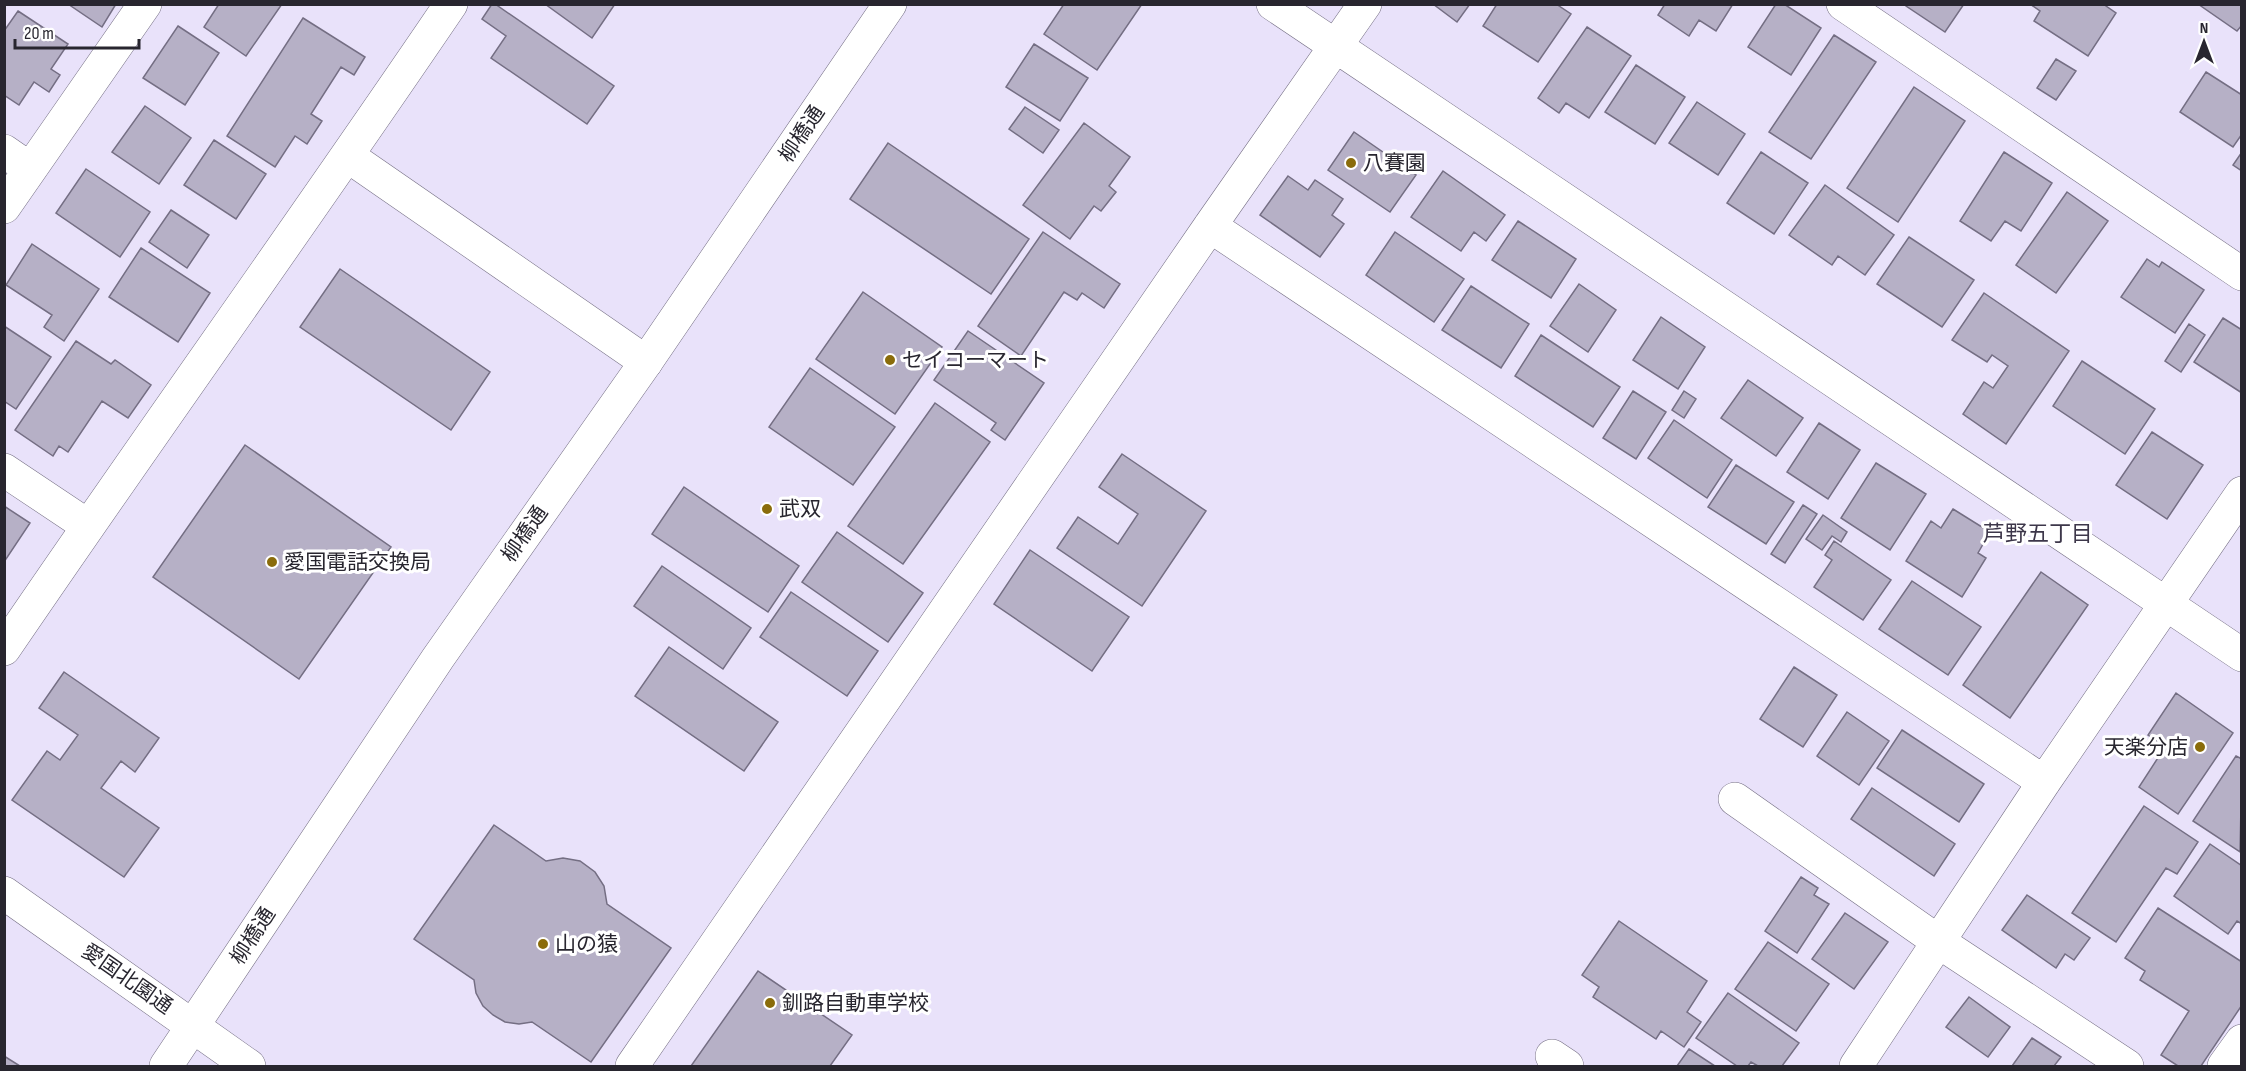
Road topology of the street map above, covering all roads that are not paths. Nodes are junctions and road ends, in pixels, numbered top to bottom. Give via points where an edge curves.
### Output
1 (145, 4) edge
2 (451, 4) edge
3 (890, 4) edge
4 (1273, 4) edge
5 (1365, 4) edge
6 (1843, 4) edge
7 (1336, 47) junction
8 (348, 156) junction
9 (17, 160) edge
10 (4, 207) edge
11 (1210, 226) junction
12 (2241, 274) edge
13 (646, 362) junction
14 (4, 470) edge
15 (2241, 493) edge
16 (88, 526) junction
17 (2166, 604) junction
18 (4, 650) edge
19 (2241, 655) edge
20 (2044, 782) junction
21 (1735, 799) dead end
22 (4, 893) edge
23 (1939, 942) junction
24 (194, 1027) junction
25 (2241, 1041) edge
26 (166, 1066) edge
27 (249, 1066) edge
28 (632, 1066) edge
29 (1856, 1066) edge
30 (2127, 1066) edge
31 (2224, 1066) edge

1 - 9 street
2 - 8 street
3 - 13 street, 柳橋通
4 - 7 street
5 - 7 street
6 - 12 street
7 - 11 street
7 - 17 street
8 - 13 street
8 - 16 street
9 - 10 street
11 - 20 street
11 - 28 street
13 - 24 street, 柳橋通 via 438,658
14 - 16 street
15 - 17 street
16 - 18 street
17 - 19 street
17 - 20 street
20 - 23 street
21 - 23 street
22 - 24 street, 愛国北園通
23 - 29 street
23 - 30 street
24 - 26 street, 柳橋通
24 - 27 street, 愛国北園通
25 - 31 street

